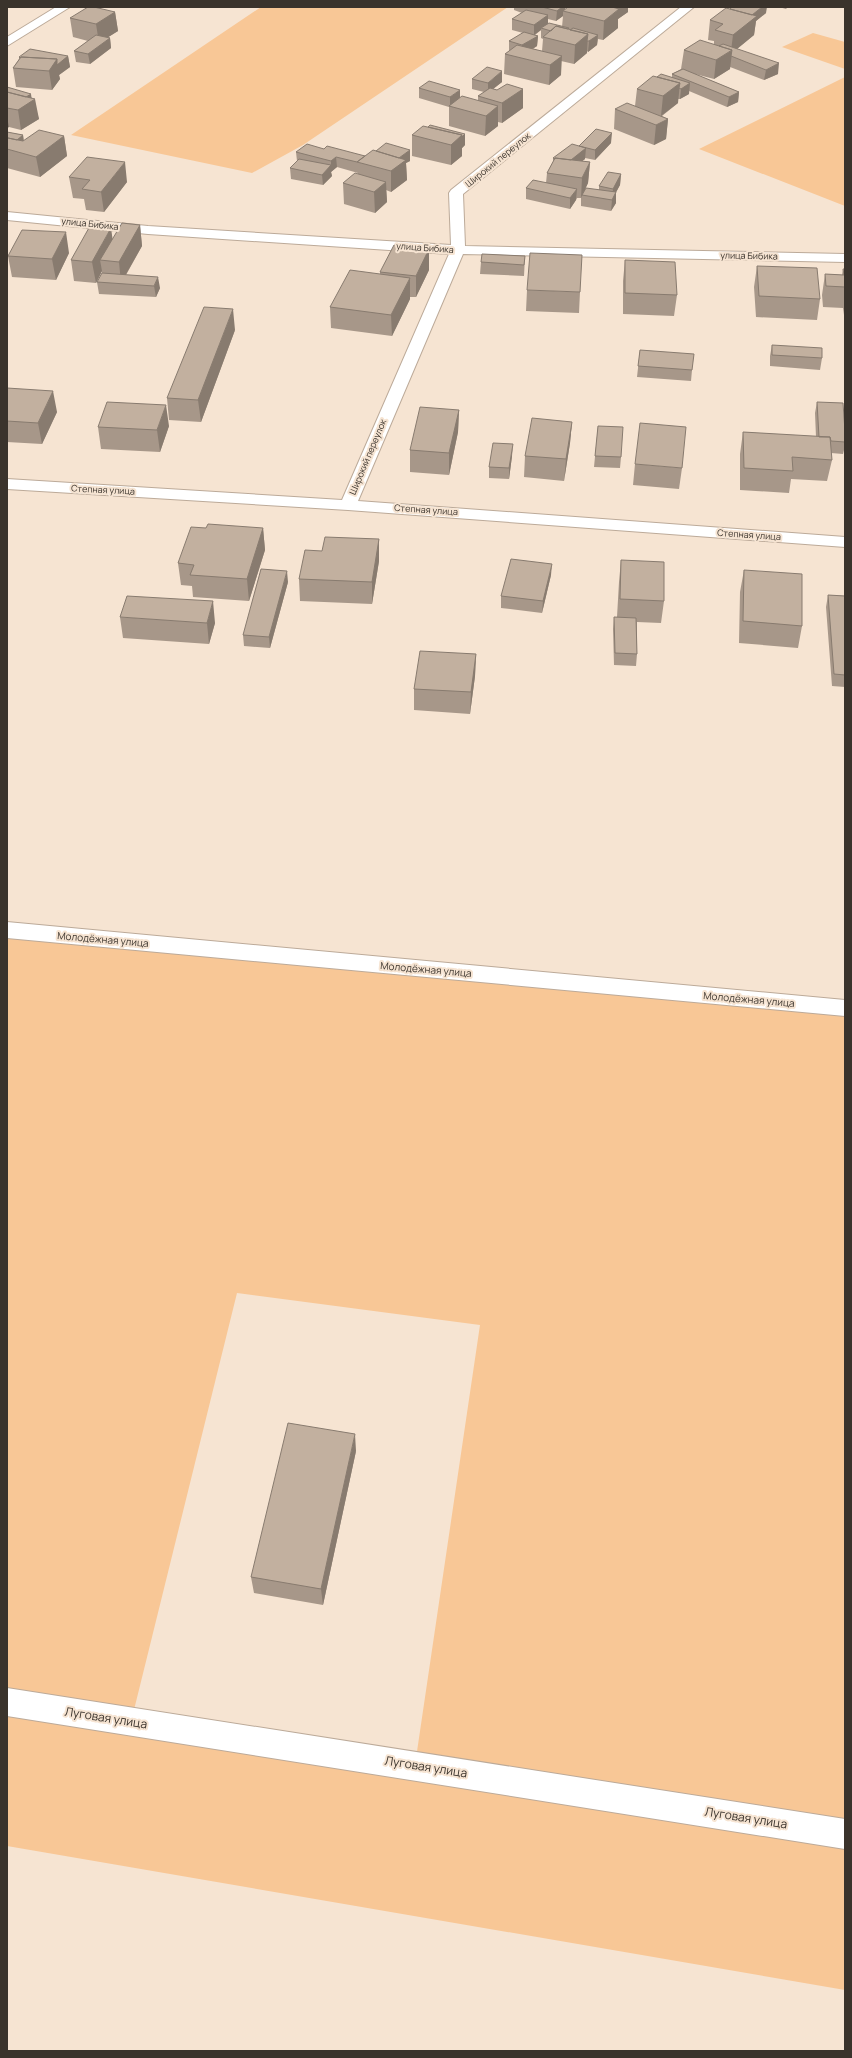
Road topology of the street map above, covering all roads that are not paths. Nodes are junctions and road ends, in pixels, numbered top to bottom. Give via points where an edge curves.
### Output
1 (64, 7) edge
2 (688, 7) edge
3 (7, 42) edge
4 (7, 216) edge
5 (458, 250) junction
6 (845, 258) edge
7 (7, 484) edge
8 (348, 504) junction
9 (845, 542) edge
10 (7, 930) edge
11 (845, 1008) edge
12 (7, 1702) edge
13 (845, 1834) edge

1 - 3 street
2 - 5 street, Широкий переулок via 456,193
4 - 5 street, улица Бибика via 148,230
5 - 6 street, улица Бибика
5 - 8 street, Широкий переулок
7 - 8 street, Степная улица
8 - 9 street, Степная улица
10 - 11 street, Молодёжная улица
12 - 13 street, Луговая улица

